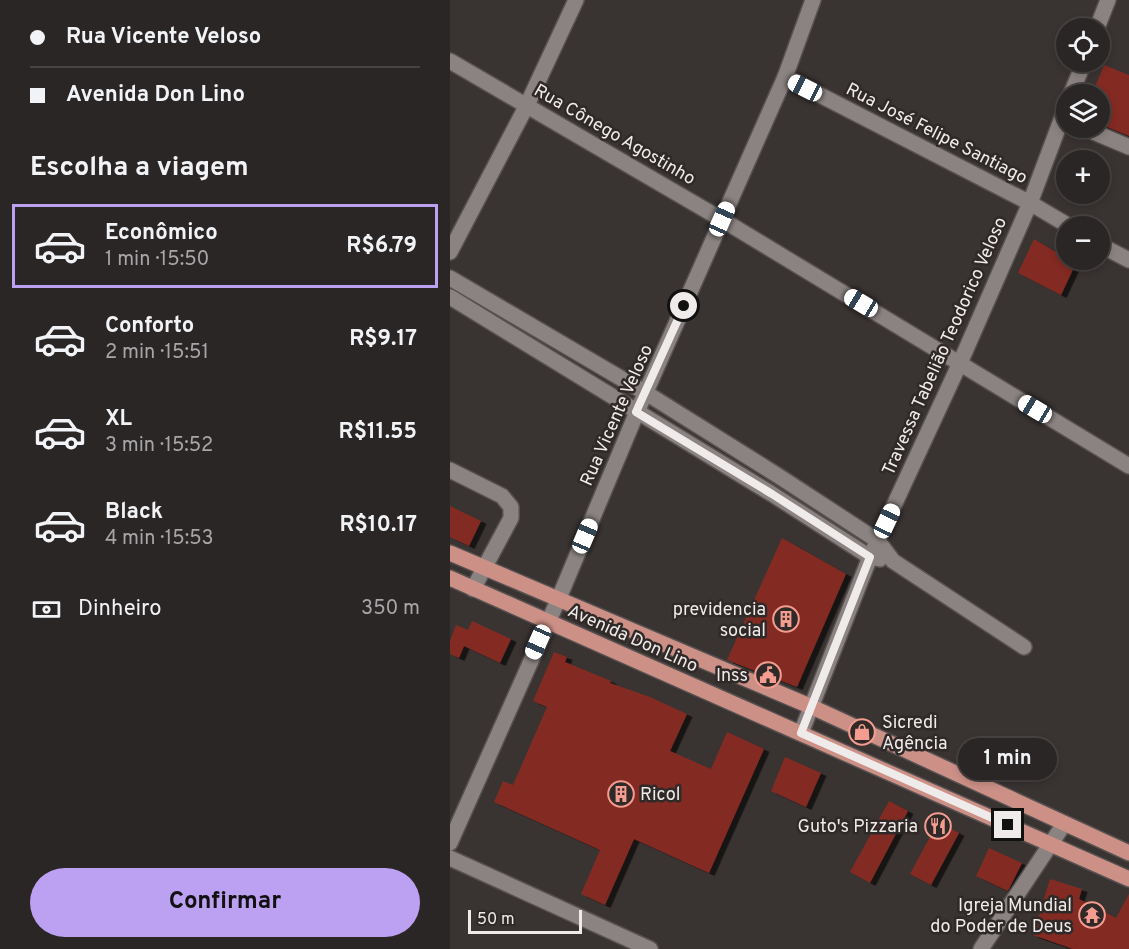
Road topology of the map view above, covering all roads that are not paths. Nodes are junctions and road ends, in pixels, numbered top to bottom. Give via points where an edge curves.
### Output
1 (576, 0) edge
2 (813, 0) edge
3 (1108, 0) edge
4 (1101, 18) edge
5 (450, 61) edge
6 (785, 77) junction
7 (526, 105) junction
8 (1056, 138) edge
9 (1108, 138) edge
10 (1129, 147) edge
11 (1030, 203) junction
12 (1056, 218) edge
13 (722, 219) junction
14 (1110, 250) edge
15 (450, 252) edge
16 (1129, 260) edge
17 (450, 278) edge
18 (450, 297) edge
19 (540, 331) junction
20 (532, 348) junction
21 (960, 363) junction
22 (646, 393) junction
23 (636, 412) junction
24 (1129, 466) edge
25 (450, 470) edge
26 (780, 477) junction
27 (772, 494) junction
28 (878, 541) junction
29 (450, 553) edge
30 (870, 557) junction
31 (893, 561) junction
32 (484, 568) junction
33 (450, 578) edge
34 (473, 589) junction
35 (559, 598) junction
36 (547, 622) junction
37 (1024, 647) dead end
38 (689, 654) junction
39 (679, 679) junction
40 (812, 707) junction
41 (801, 733) junction
42 (934, 764) junction
43 (923, 787) junction
44 (1064, 824) junction
45 (450, 843) edge
46 (1050, 844) junction
47 (1129, 853) edge
48 (450, 858) edge
49 (1129, 879) edge
50 (650, 949) edge
51 (981, 949) edge

1 - 7 street
2 - 6 street, Rua Vicente Veloso
3 - 4 street
5 - 7 street, Rua Cônego Agostinho
6 - 11 street, Rua José Felipe Santiago
6 - 13 street, Rua Vicente Veloso
7 - 13 street, Rua Cônego Agostinho
7 - 15 street
8 - 11 street, Travessa Tabelião Teodorico Veloso
9 - 10 street
11 - 12 street, Rua José Felipe Santiago
11 - 21 street, Travessa Tabelião Teodorico Veloso
13 - 21 street, Rua Cônego Agostinho
13 - 22 street, Rua Vicente Veloso
14 - 16 street
17 - 19 street
18 - 20 street
19 - 20 street
19 - 22 street
20 - 23 street
21 - 24 street, Rua Cônego Agostinho
21 - 28 street, Travessa Tabelião Teodorico Veloso
22 - 23 street, Rua Vicente Veloso
22 - 26 street
23 - 27 street
23 - 35 street, Rua Vicente Veloso
25 - 32 street via 502,496 511,507 511,518
26 - 27 street
26 - 28 street
27 - 30 street
28 - 30 street, Travessa Tabelião Teodorico Veloso
28 - 31 street
29 - 32 main road, Avenida Don Lino
30 - 31 street
30 - 40 street, Travessa Tabelião Teodorico Veloso
31 - 37 street
32 - 34 street
32 - 35 main road, Avenida Don Lino
33 - 34 main road, Avenida Don Lino
34 - 36 main road, Avenida Don Lino
35 - 36 street, Rua Vicente Veloso
35 - 38 main road, Avenida Don Lino
36 - 39 main road, Avenida Don Lino
36 - 45 street, Rua Vicente Veloso
38 - 39 main road
38 - 40 main road, Avenida Don Lino
39 - 41 main road, Avenida Don Lino
40 - 41 street, Travessa Tabelião Teodorico Veloso
40 - 42 main road, Avenida Don Lino
41 - 43 main road, Avenida Don Lino
42 - 43 main road
42 - 44 main road, Avenida Don Lino
43 - 46 main road, Avenida Don Lino
44 - 46 street
44 - 47 main road, Avenida Don Lino
46 - 49 main road, Avenida Don Lino
46 - 51 street
48 - 50 street

